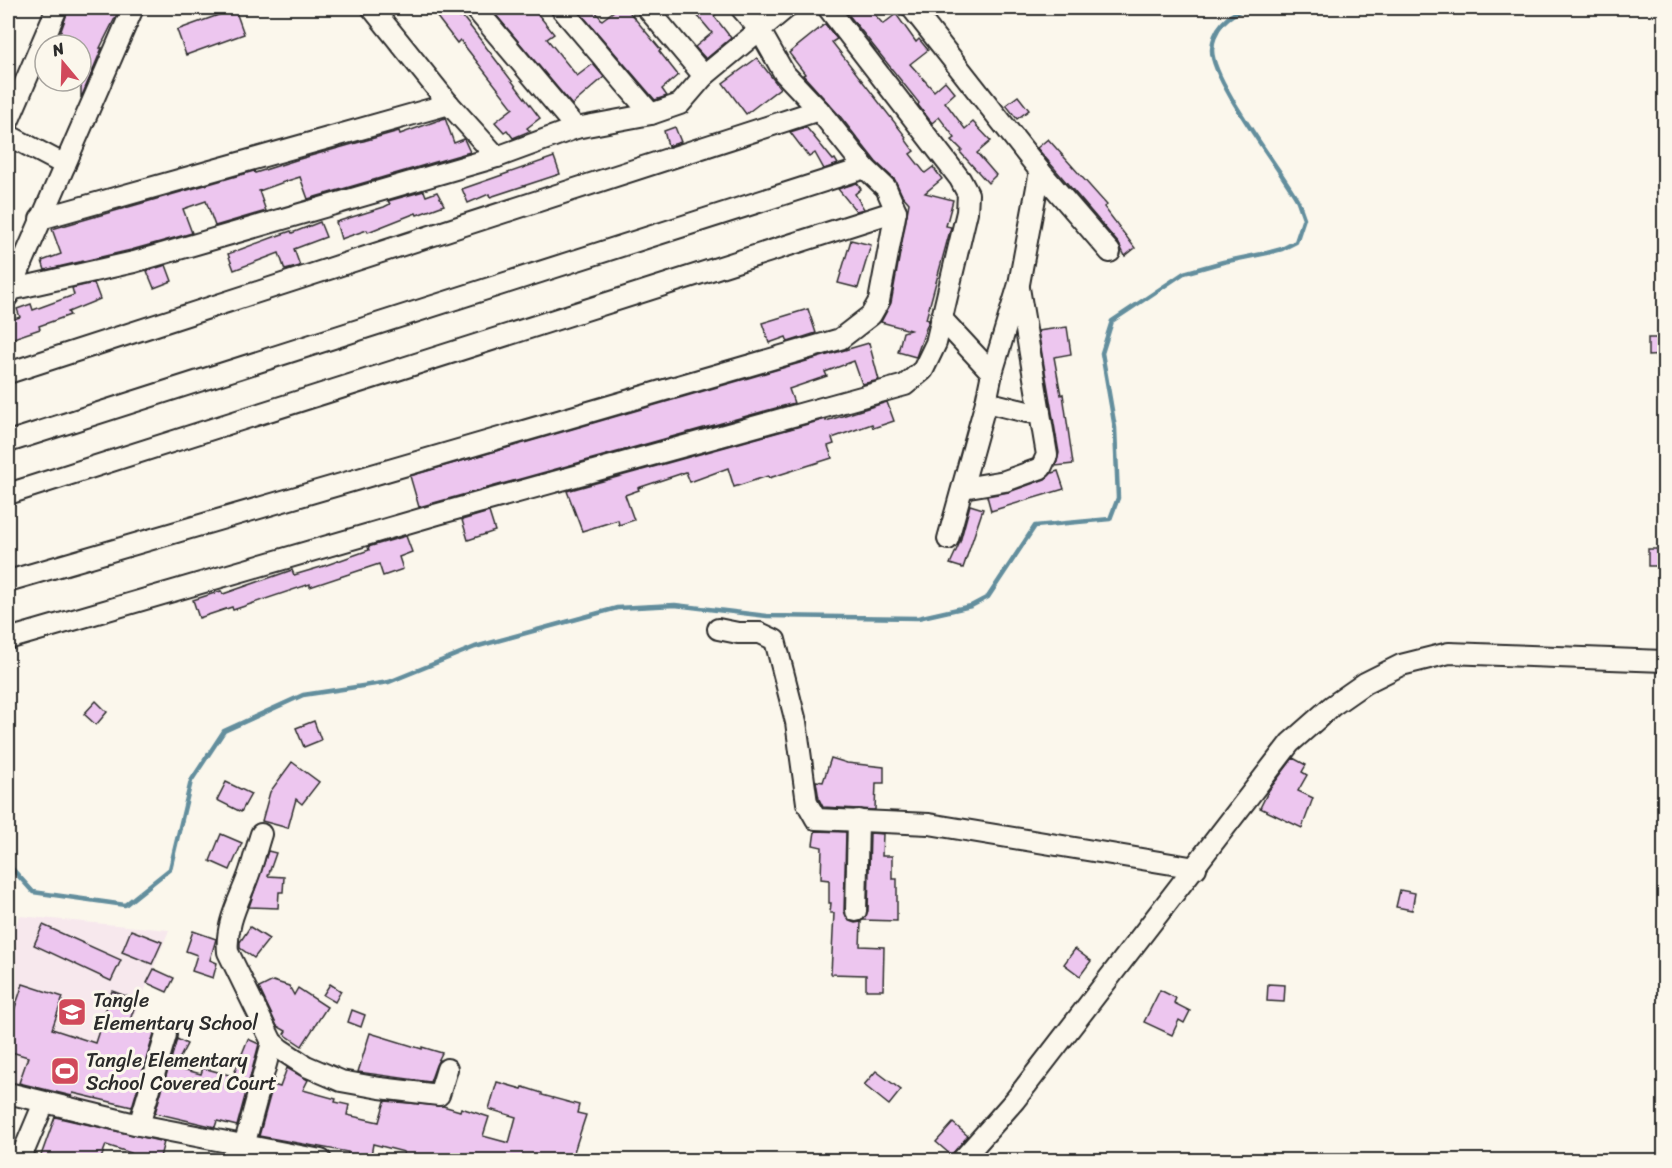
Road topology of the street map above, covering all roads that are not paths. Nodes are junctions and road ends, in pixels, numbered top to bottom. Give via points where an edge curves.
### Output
1 (57, 8) edge
2 (133, 8) edge
3 (372, 8) edge
4 (475, 8) edge
5 (561, 8) edge
6 (647, 8) edge
7 (741, 8) edge
8 (786, 8) edge
9 (828, 8) edge
10 (912, 8) edge
11 (759, 29) junction
12 (704, 76) junction
13 (449, 104) junction
14 (819, 110) junction
15 (651, 114) junction
16 (8, 122) edge
17 (576, 128) junction
18 (8, 135) edge
19 (496, 157) junction
20 (65, 165) junction
21 (865, 168) junction
22 (1041, 171) junction
23 (896, 211) junction
24 (40, 219) junction
25 (1110, 252) dead end
26 (1019, 284) junction
27 (9, 293) edge
28 (941, 318) junction
29 (8, 373) edge
30 (992, 373) junction
31 (986, 402) junction
32 (1040, 413) junction
33 (8, 442) edge
34 (963, 488) junction
35 (8, 494) edge
36 (948, 539) dead end
37 (8, 581) edge
38 (718, 629) dead end
39 (8, 639) edge
40 (1665, 662) edge
41 (858, 820) junction
42 (261, 834) dead end
43 (1196, 867) junction
44 (856, 911) dead end
45 (166, 1035) dead end
46 (272, 1042) junction
47 (447, 1069) dead end
48 (8, 1093) edge
49 (44, 1103) junction
50 (139, 1125) junction
51 (244, 1146) junction
52 (20, 1161) edge
53 (321, 1161) edge
54 (962, 1161) edge

1 - 16 street
2 - 20 street
3 - 13 street
4 - 17 street
5 - 15 street
6 - 12 street
7 - 11 street
8 - 11 street
9 - 28 street via 968,194
10 - 22 street
11 - 12 street
11 - 14 street via 784,73
12 - 15 street via 680,104
13 - 19 street
13 - 24 street
14 - 21 street
14 - 29 street
15 - 17 street
17 - 19 street
18 - 20 street
19 - 27 street via 134,262
20 - 24 street
21 - 23 street via 886,188
21 - 33 street
22 - 25 street
22 - 26 street
23 - 35 street
23 - 37 street via 879,301 871,315 840,339
24 - 27 street
26 - 30 street
26 - 32 street
28 - 30 street
28 - 39 street via 936,343 923,370 905,385 438,514
30 - 31 street
31 - 32 street
31 - 34 street
32 - 34 street via 1047,455 1041,468 1005,481
34 - 36 street
38 - 41 street via 760,633 775,640 796,722 807,804 816,819
40 - 43 street via 1449,653 1401,665 1332,706 1290,743
41 - 43 street via 929,824
41 - 44 street
42 - 46 street via 226,940 228,952
43 - 54 street via 1015,1100
45 - 50 street
46 - 47 street via 306,1066 340,1081 380,1088 439,1095
46 - 51 street
48 - 49 street
49 - 50 street
49 - 52 street
50 - 51 street
51 - 53 street

